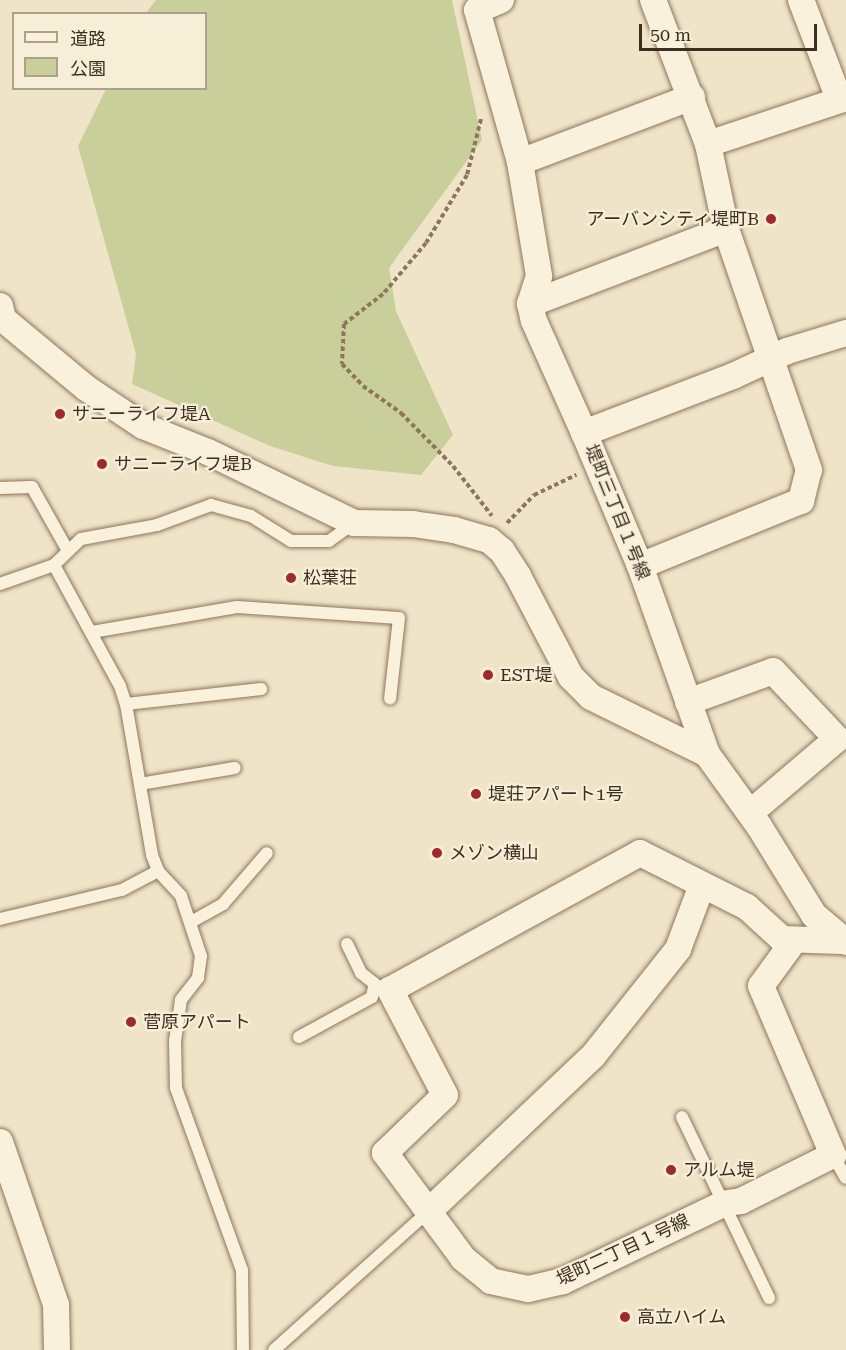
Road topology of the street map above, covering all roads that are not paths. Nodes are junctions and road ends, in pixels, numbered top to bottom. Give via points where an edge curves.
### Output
1 (501, 0) edge
2 (653, 0) edge
3 (801, 0) edge
4 (692, 96) junction
5 (843, 99) edge
6 (708, 144) junction
7 (520, 162) junction
8 (726, 229) junction
9 (530, 304) junction
10 (0, 306) edge
11 (846, 333) edge
12 (769, 360) junction
13 (584, 433) junction
14 (0, 488) edge
15 (354, 523) junction
16 (68, 551) junction
17 (54, 565) junction
18 (640, 566) junction
19 (0, 584) edge
20 (92, 632) junction
21 (261, 688) dead end
22 (390, 699) dead end
23 (688, 702) junction
24 (126, 704) junction
25 (707, 754) junction
26 (235, 768) dead end
27 (140, 784) junction
28 (750, 813) junction
29 (267, 853) dead end
30 (158, 871) junction
31 (702, 885) junction
32 (0, 919) edge
33 (191, 922) junction
34 (843, 941) edge
35 (793, 942) junction
36 (347, 944) dead end
37 (382, 988) junction
38 (299, 1037) dead end
39 (682, 1117) dead end
40 (0, 1142) edge
41 (833, 1155) junction
42 (846, 1178) edge
43 (723, 1204) junction
44 (429, 1211) junction
45 (769, 1298) dead end
46 (57, 1350) edge
47 (243, 1350) edge
48 (274, 1350) edge

1 - 7 street via 477,10
2 - 4 street
3 - 5 street
4 - 6 street
4 - 7 street
5 - 6 street
6 - 8 street
7 - 9 street via 539,276
8 - 9 street
8 - 12 street
9 - 13 street
10 - 15 street via 3,319 86,388 143,426 208,452
11 - 12 street, 堤町三丁目１号線
12 - 13 street, 堤町三丁目１号線
12 - 18 street via 809,470 801,501
13 - 18 street, 堤町三丁目１号線
14 - 16 lane via 32,487
15 - 16 lane via 329,541 291,541 251,516 211,504 157,525 81,539
15 - 25 street via 413,524 489,540 502,551 518,576 571,677 591,697
16 - 17 lane
17 - 19 lane
17 - 20 lane
18 - 23 street, 堤町三丁目１号線
20 - 22 lane via 237,607 399,618
20 - 24 lane
21 - 24 lane
23 - 25 street, 堤町三丁目１号線
23 - 28 street via 773,671 837,739
24 - 27 lane
25 - 28 street
26 - 27 lane
27 - 30 lane
28 - 34 street via 814,915
29 - 33 lane via 223,904
30 - 32 lane via 122,890
30 - 33 lane via 181,896
31 - 35 street via 747,907 782,939
31 - 37 street via 640,853
31 - 44 street via 678,949 593,1056
33 - 47 lane via 201,956 198,978 181,999 175,1041 176,1088 242,1270
34 - 35 street
35 - 41 street via 760,986
36 - 37 lane via 361,973
37 - 38 lane
37 - 44 street, 堤町二丁目１号線 via 445,1095 385,1153
39 - 43 lane
40 - 46 street via 56,1305
41 - 42 lane
41 - 43 street, 堤町二丁目１号線 via 741,1201
43 - 44 street, 堤町二丁目１号線 via 563,1281 528,1289 491,1281 463,1258
43 - 45 lane
44 - 48 lane

